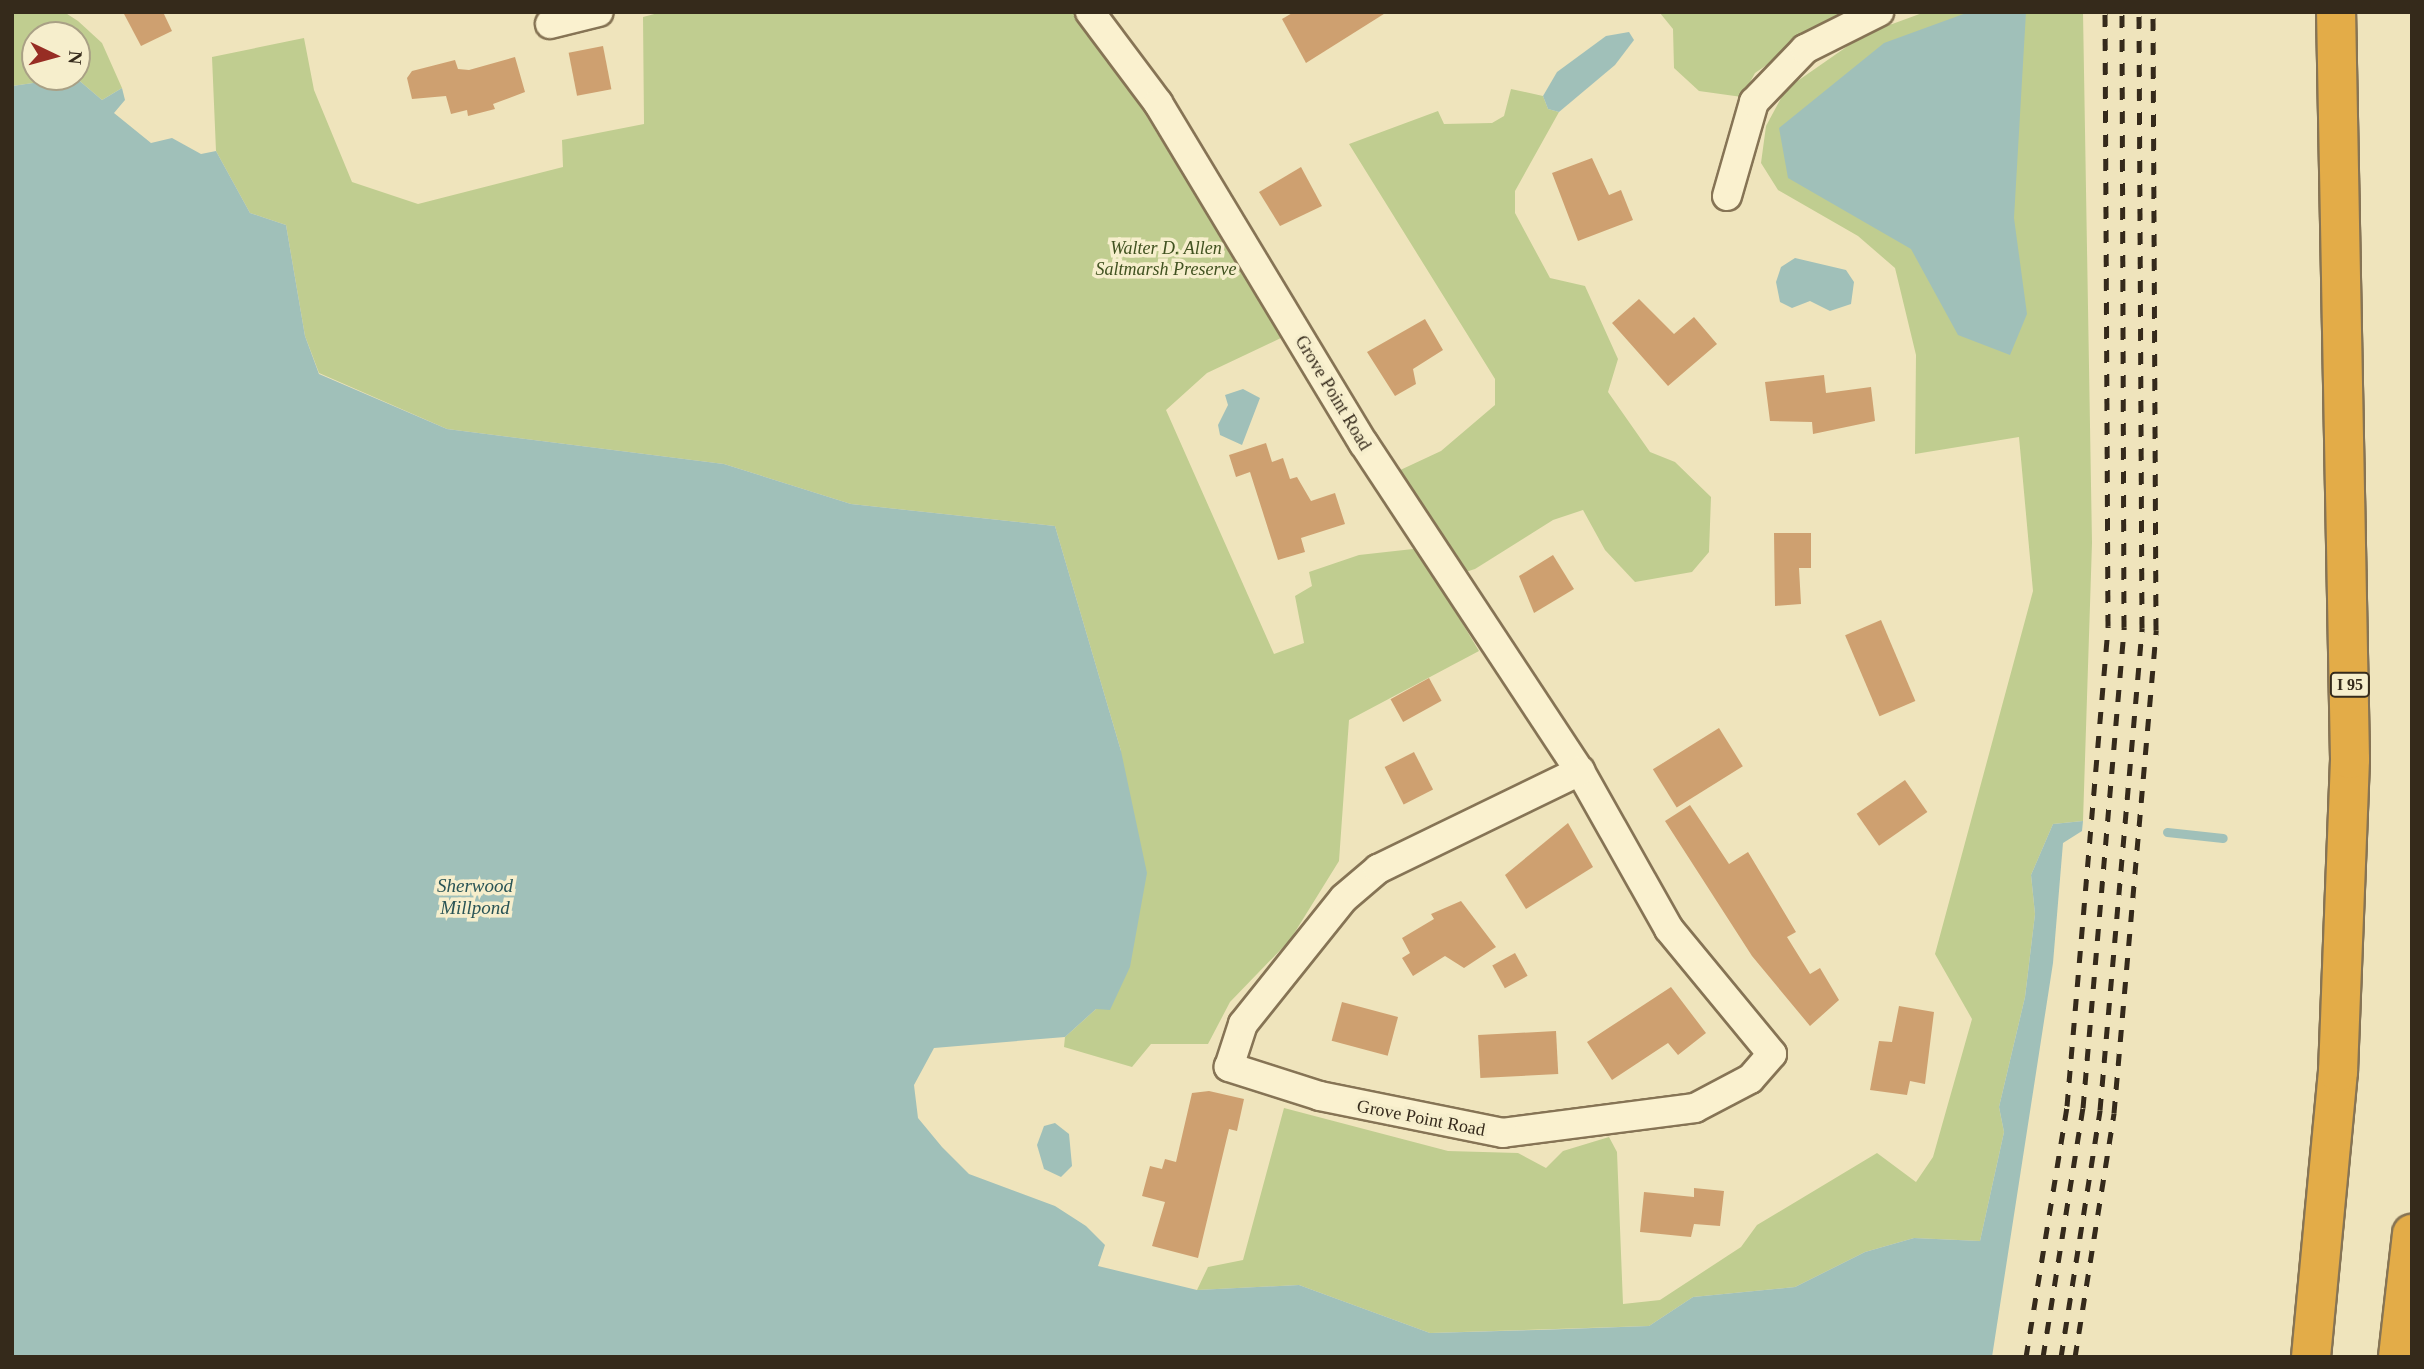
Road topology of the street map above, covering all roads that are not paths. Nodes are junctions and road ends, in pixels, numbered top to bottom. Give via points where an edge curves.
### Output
1 (599, 12) edge
2 (1090, 12) edge
3 (1879, 12) edge
4 (2336, 12) edge
5 (550, 24) dead end
6 (1727, 196) dead end
7 (1580, 771) junction
8 (2412, 1234) edge
9 (2311, 1357) edge
10 (2398, 1357) edge

1 - 5 street
2 - 7 street, Grove Point Road via 1158,103 1364,444
3 - 6 street via 1805,49 1754,102
4 - 9 highway, I 95 via 2348,838 2337,1085
7 - 7 street, Grove Point Road via 1670,929 1772,1054 1749,1079 1695,1108 1503,1133 1331,1099 1230,1067 1243,1024 1335,907 1369,876
8 - 10 highway

